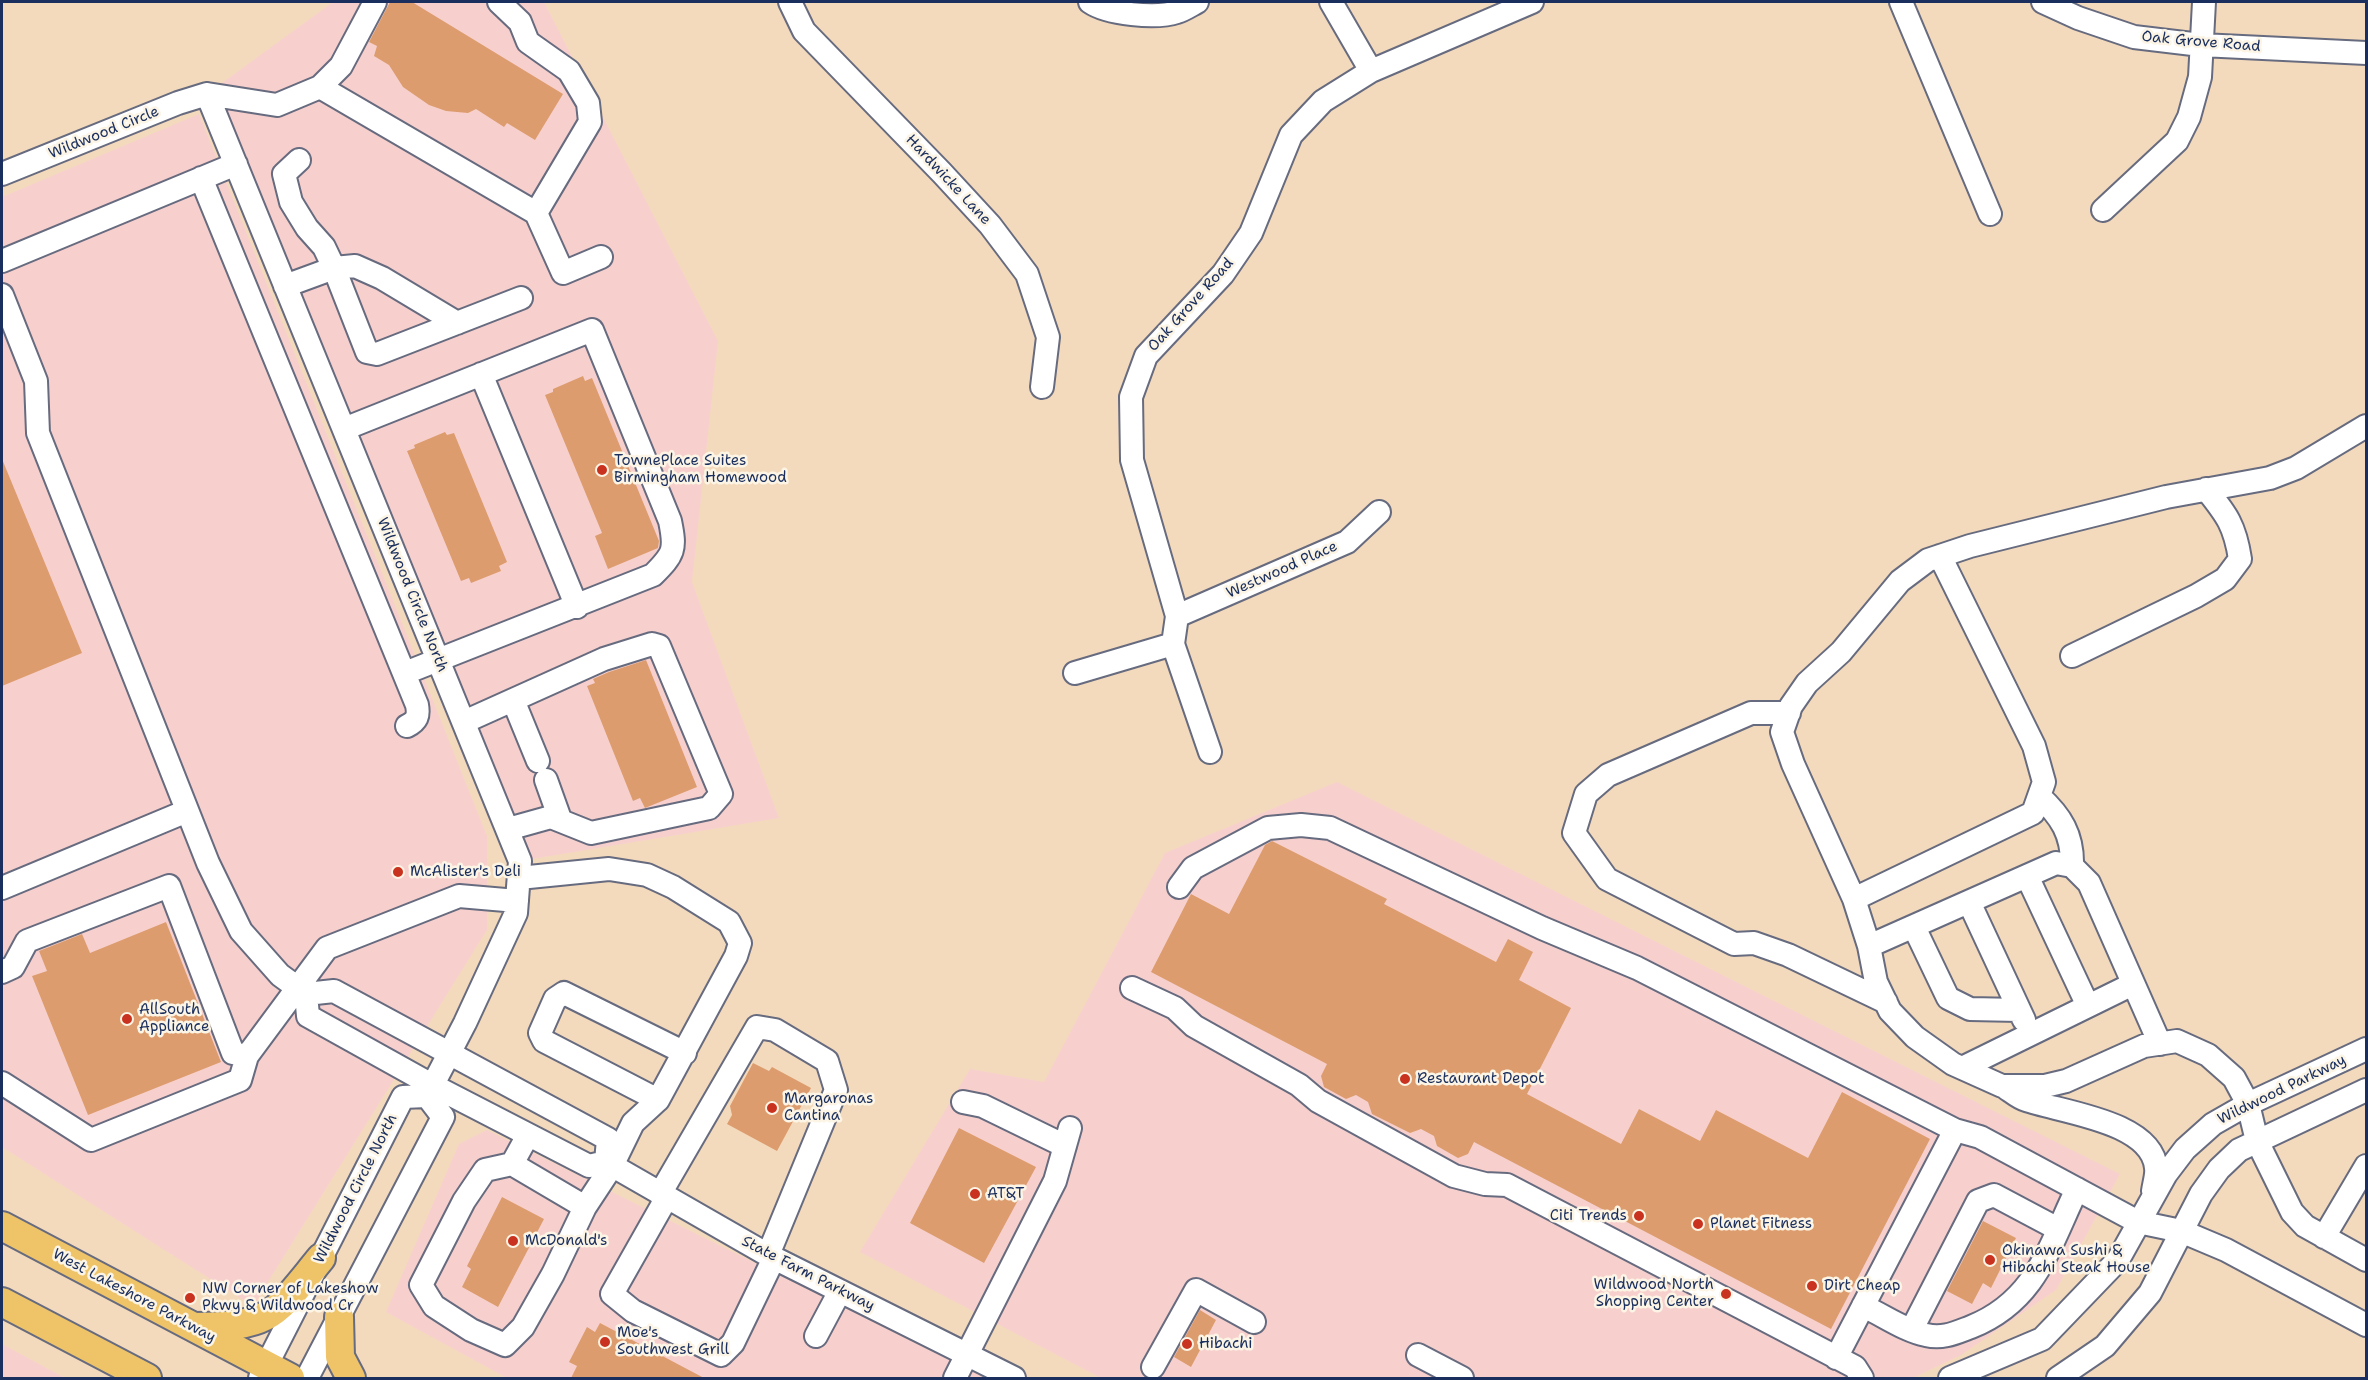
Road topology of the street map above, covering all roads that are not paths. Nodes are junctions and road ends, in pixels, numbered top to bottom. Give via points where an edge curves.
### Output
1 (375, 2) edge
2 (499, 2) edge
3 (790, 2) edge
4 (1090, 2) edge
5 (1197, 2) edge
6 (1331, 2) edge
7 (1532, 2) edge
8 (1901, 2) edge
9 (2043, 2) edge
10 (2204, 2) edge
11 (2201, 45) junction
12 (2367, 53) edge
13 (1371, 71) junction
14 (320, 87) junction
15 (207, 94) junction
16 (299, 160) dead end
17 (236, 164) junction
18 (2, 174) edge
19 (201, 178) junction
20 (2103, 210) dead end
21 (536, 213) junction
22 (1990, 214) dead end
23 (601, 257) dead end
24 (2, 261) edge
25 (334, 268) junction
26 (285, 286) junction
27 (2, 295) edge
28 (521, 298) dead end
29 (457, 323) junction
30 (481, 374) junction
31 (1042, 387) dead end
32 (2367, 426) edge
33 (344, 429) junction
34 (2206, 489) junction
35 (1379, 512) dead end
36 (1940, 556) junction
37 (577, 607) junction
38 (1177, 616) junction
39 (1173, 644) junction
40 (2072, 656) dead end
41 (439, 660) junction
42 (405, 673) junction
43 (1075, 673) dead end
44 (513, 700) junction
45 (1789, 713) junction
46 (464, 722) junction
47 (406, 726) dead end
48 (1210, 752) dead end
49 (2039, 796) junction
50 (187, 811) junction
51 (560, 819) junction
52 (508, 830) junction
53 (2072, 866) junction
54 (2027, 876) junction
55 (519, 878) junction
56 (1179, 887) dead end
57 (2, 888) edge
58 (1854, 899) junction
59 (517, 901) junction
60 (1969, 902) junction
61 (1914, 927) junction
62 (1869, 946) junction
63 (2, 972) edge
64 (2133, 984) junction
65 (1132, 988) dead end
66 (301, 990) junction
67 (1886, 1002) junction
68 (2088, 1006) junction
69 (2019, 1010) junction
70 (2031, 1034) junction
71 (2160, 1044) junction
72 (2367, 1048) edge
73 (449, 1053) junction
74 (685, 1053) junction
75 (247, 1056) junction
76 (1962, 1068) junction
77 (2, 1083) edge
78 (2002, 1086) junction
79 (430, 1090) junction
80 (2367, 1090) edge
81 (658, 1100) junction
82 (963, 1102) dead end
83 (2248, 1104) junction
84 (1955, 1130) junction
85 (528, 1135) junction
86 (2257, 1141) junction
87 (512, 1164) junction
88 (609, 1164) junction
89 (2367, 1166) edge
90 (2078, 1189) junction
91 (2152, 1195) junction
92 (664, 1196) junction
93 (2358, 1196) edge
94 (585, 1207) junction
95 (2138, 1222) junction
96 (2, 1226) edge
97 (2058, 1229) junction
98 (2181, 1231) junction
99 (2324, 1237) junction
100 (771, 1257) junction
101 (321, 1258) junction
102 (2367, 1260) edge
103 (840, 1292) junction
104 (2, 1302) edge
105 (1863, 1305) junction
106 (339, 1317) junction
107 (1254, 1322) dead end
108 (2367, 1324) edge
109 (192, 1327) junction
110 (1912, 1329) junction
111 (816, 1336) dead end
112 (968, 1355) junction
113 (1418, 1355) dead end
114 (1836, 1358) junction
115 (1153, 1367) dead end
116 (272, 1374) edge
117 (138, 1376) edge
118 (307, 1378) edge
119 (351, 1378) edge
120 (955, 1378) edge
121 (1014, 1378) edge
122 (1462, 1378) edge
123 (1862, 1378) edge
124 (1950, 1378) edge
125 (2058, 1378) edge

1 - 14 street via 341,66
2 - 21 street via 520,22 528,42 569,71 588,103 590,122
3 - 31 street, Hardwicke Lane via 804,31 990,225 1027,274 1048,337
4 - 5 street via 1131,14 1176,13
6 - 13 street
7 - 13 street, Oak Grove Road
8 - 22 street
9 - 11 street, Oak Grove Road via 2134,37
10 - 11 street
11 - 12 street, Oak Grove Road
11 - 20 street via 2200,77 2189,117 2177,141
13 - 38 street, Oak Grove Road via 1323,101 1291,135 1251,233 1223,274 1146,356 1131,397 1132,460
14 - 15 street via 277,105
14 - 21 street
15 - 17 street, Wildwood Circle North
15 - 18 street, Wildwood Circle
16 - 25 street via 284,174 291,202
17 - 19 street
17 - 26 street, Wildwood Circle North
19 - 24 street
19 - 42 street
21 - 23 street via 563,273
25 - 26 street
25 - 29 street via 355,266 382,278
25 - 29 street via 367,352 377,354
26 - 33 street, Wildwood Circle North
27 - 50 street via 36,381 38,433
28 - 29 street
30 - 33 street
30 - 37 street
30 - 37 street via 592,330 675,542 671,557 653,574
32 - 34 street via 2296,468 2270,478
33 - 41 street, Wildwood Circle North
34 - 36 street
34 - 40 street via 2236,532 2240,559 2225,579
35 - 38 street, Westwood Place via 1347,542
36 - 45 street via 1900,580 1841,652 1807,683
36 - 49 street via 2034,746 2043,782
37 - 41 street
38 - 39 street, Oak Grove Road
39 - 43 street
39 - 48 street, Oak Grove Road
41 - 42 street
41 - 46 street, Wildwood Circle North
42 - 47 street via 418,714 414,723
44 - 46 street
44 - 51 street
44 - 51 street via 604,659 643,645 659,646 721,794 709,808 591,833
45 - 58 street via 1782,732 1793,764
45 - 67 street via 1751,713 1608,775 1587,794 1574,833 1607,879 1734,945 1754,943 1788,955
46 - 52 street, Wildwood Circle North
49 - 53 street via 2058,813 2073,847
49 - 58 street via 2033,813
50 - 57 street
50 - 66 street via 241,931 280,975
51 - 52 street via 543,817
52 - 55 street, Wildwood Circle North via 520,861
53 - 54 street via 2056,863
53 - 64 street via 2089,883
54 - 60 street
54 - 68 street
55 - 59 street, Wildwood Circle North
55 - 74 street via 609,869 647,875 729,922 740,943 736,956
56 - 84 street via 1193,868 1268,828 1330,828 1636,968
58 - 62 street
59 - 66 street via 459,896 327,948
59 - 73 street, Wildwood Circle North via 516,913
60 - 61 street
60 - 69 street
61 - 62 street
61 - 69 street via 1948,999 1970,1009
62 - 67 street via 1876,982
63 - 75 street via 13,967 27,941 169,886 233,1053
64 - 68 street
64 - 71 street
65 - 114 street via 1175,1008 1194,1026 1299,1085 1317,1101 1454,1176 1507,1185
66 - 73 street via 334,991
66 - 75 street
66 - 79 street, State Farm Parkway via 308,1016
67 - 76 street via 1915,1037
68 - 70 street
69 - 70 street
70 - 76 street
71 - 78 street via 2144,1046 2066,1081 2045,1086
71 - 83 street via 2178,1041 2208,1056 2234,1078
72 - 83 street, Wildwood Parkway
73 - 79 street, Wildwood Circle North
73 - 88 street via 608,1139
74 - 81 street
74 - 81 street via 564,993 555,999 540,1033 544,1041
75 - 77 street via 240,1080 91,1140
76 - 78 street
78 - 91 street via 2023,1099 2102,1120 2129,1132 2146,1147 2157,1167
79 - 85 street, State Farm Parkway
79 - 101 street, Wildwood Circle North via 403,1097
79 - 106 street via 443,1117
80 - 86 street
81 - 88 street via 633,1123
82 - 112 street via 1067,1137 1055,1180
83 - 86 street
83 - 91 street, Wildwood Parkway via 2213,1124 2185,1149
84 - 90 street via 1980,1137
84 - 105 street
85 - 87 street
85 - 88 street, State Farm Parkway via 589,1166
86 - 98 street via 2239,1150 2219,1169
86 - 99 street via 2292,1212 2305,1226
87 - 94 street
87 - 94 street via 485,1170 464,1201 421,1285 434,1306 471,1330 505,1345 523,1327
88 - 92 street, State Farm Parkway
88 - 94 street
89 - 93 street
90 - 95 street
90 - 97 street
91 - 95 street, Wildwood Parkway
92 - 100 street, State Farm Parkway
92 - 100 street via 612,1294 633,1311 721,1355 733,1343
92 - 100 street via 757,1028 775,1030 827,1061 836,1090
93 - 99 street
95 - 98 street
95 - 124 street, Wildwood Parkway via 2118,1260 2042,1339
96 - 109 main road, West Lakeshore Parkway
97 - 110 street via 2019,1298 1989,1319 1945,1337
97 - 110 street via 1994,1195 1978,1202
98 - 108 street via 2226,1250
98 - 125 street via 2150,1293 2105,1346
99 - 102 street
100 - 103 street, State Farm Parkway
101 - 109 main road via 281,1306 258,1322 235,1327
101 - 116 street, Wildwood Circle North
103 - 111 street
103 - 112 street, State Farm Parkway
104 - 117 main road
105 - 110 street
105 - 114 street
106 - 118 street
106 - 119 main road via 340,1357
107 - 115 street via 1196,1290
109 - 116 main road, West Lakeshore Parkway
112 - 120 street
112 - 121 street, State Farm Parkway
113 - 122 street
114 - 123 street via 1855,1367

